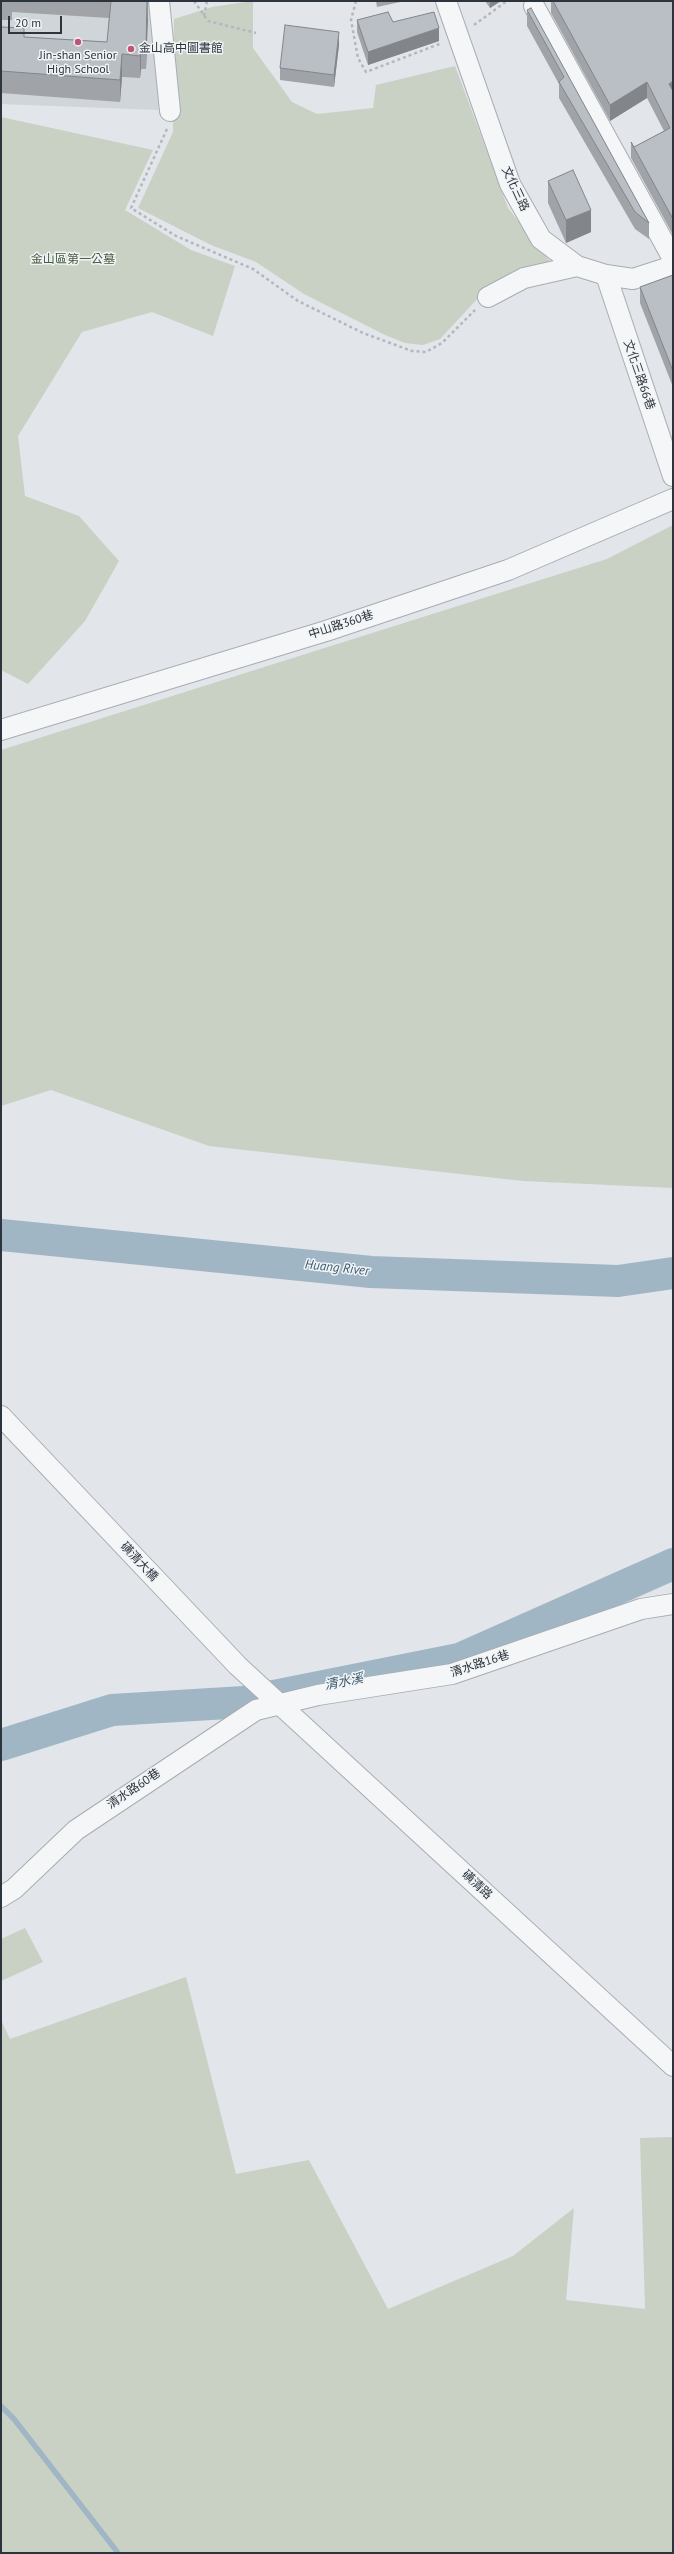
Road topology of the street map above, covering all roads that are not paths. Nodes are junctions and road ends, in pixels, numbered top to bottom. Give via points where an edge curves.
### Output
1 (159, 1) edge
2 (446, 1) edge
3 (534, 6) dead end
4 (170, 111) road end
5 (673, 259) edge
6 (577, 266) junction
7 (673, 266) edge
8 (606, 275) junction
9 (488, 297) road end
10 (673, 476) edge
11 (673, 499) edge
12 (1, 730) edge
13 (1, 1416) edge
14 (673, 1604) edge
15 (281, 1703) junction
16 (1, 1897) edge
17 (673, 2066) edge

1 - 4 street
2 - 6 street, 文化三路 via 510,184 541,239
3 - 5 street
6 - 8 street, 文化三路
6 - 9 street via 524,278
7 - 8 street, 文化三路 via 633,279
8 - 10 street, 文化三路66巷
11 - 12 street, 中山路360巷 via 508,570 326,631
13 - 15 street, 磺清大橋 via 238,1666
14 - 15 street, 清水路16巷 via 641,1609 452,1674
15 - 16 street, 清水路60巷 via 256,1710 130,1792 76,1830 14,1889
15 - 17 street, 磺清路

